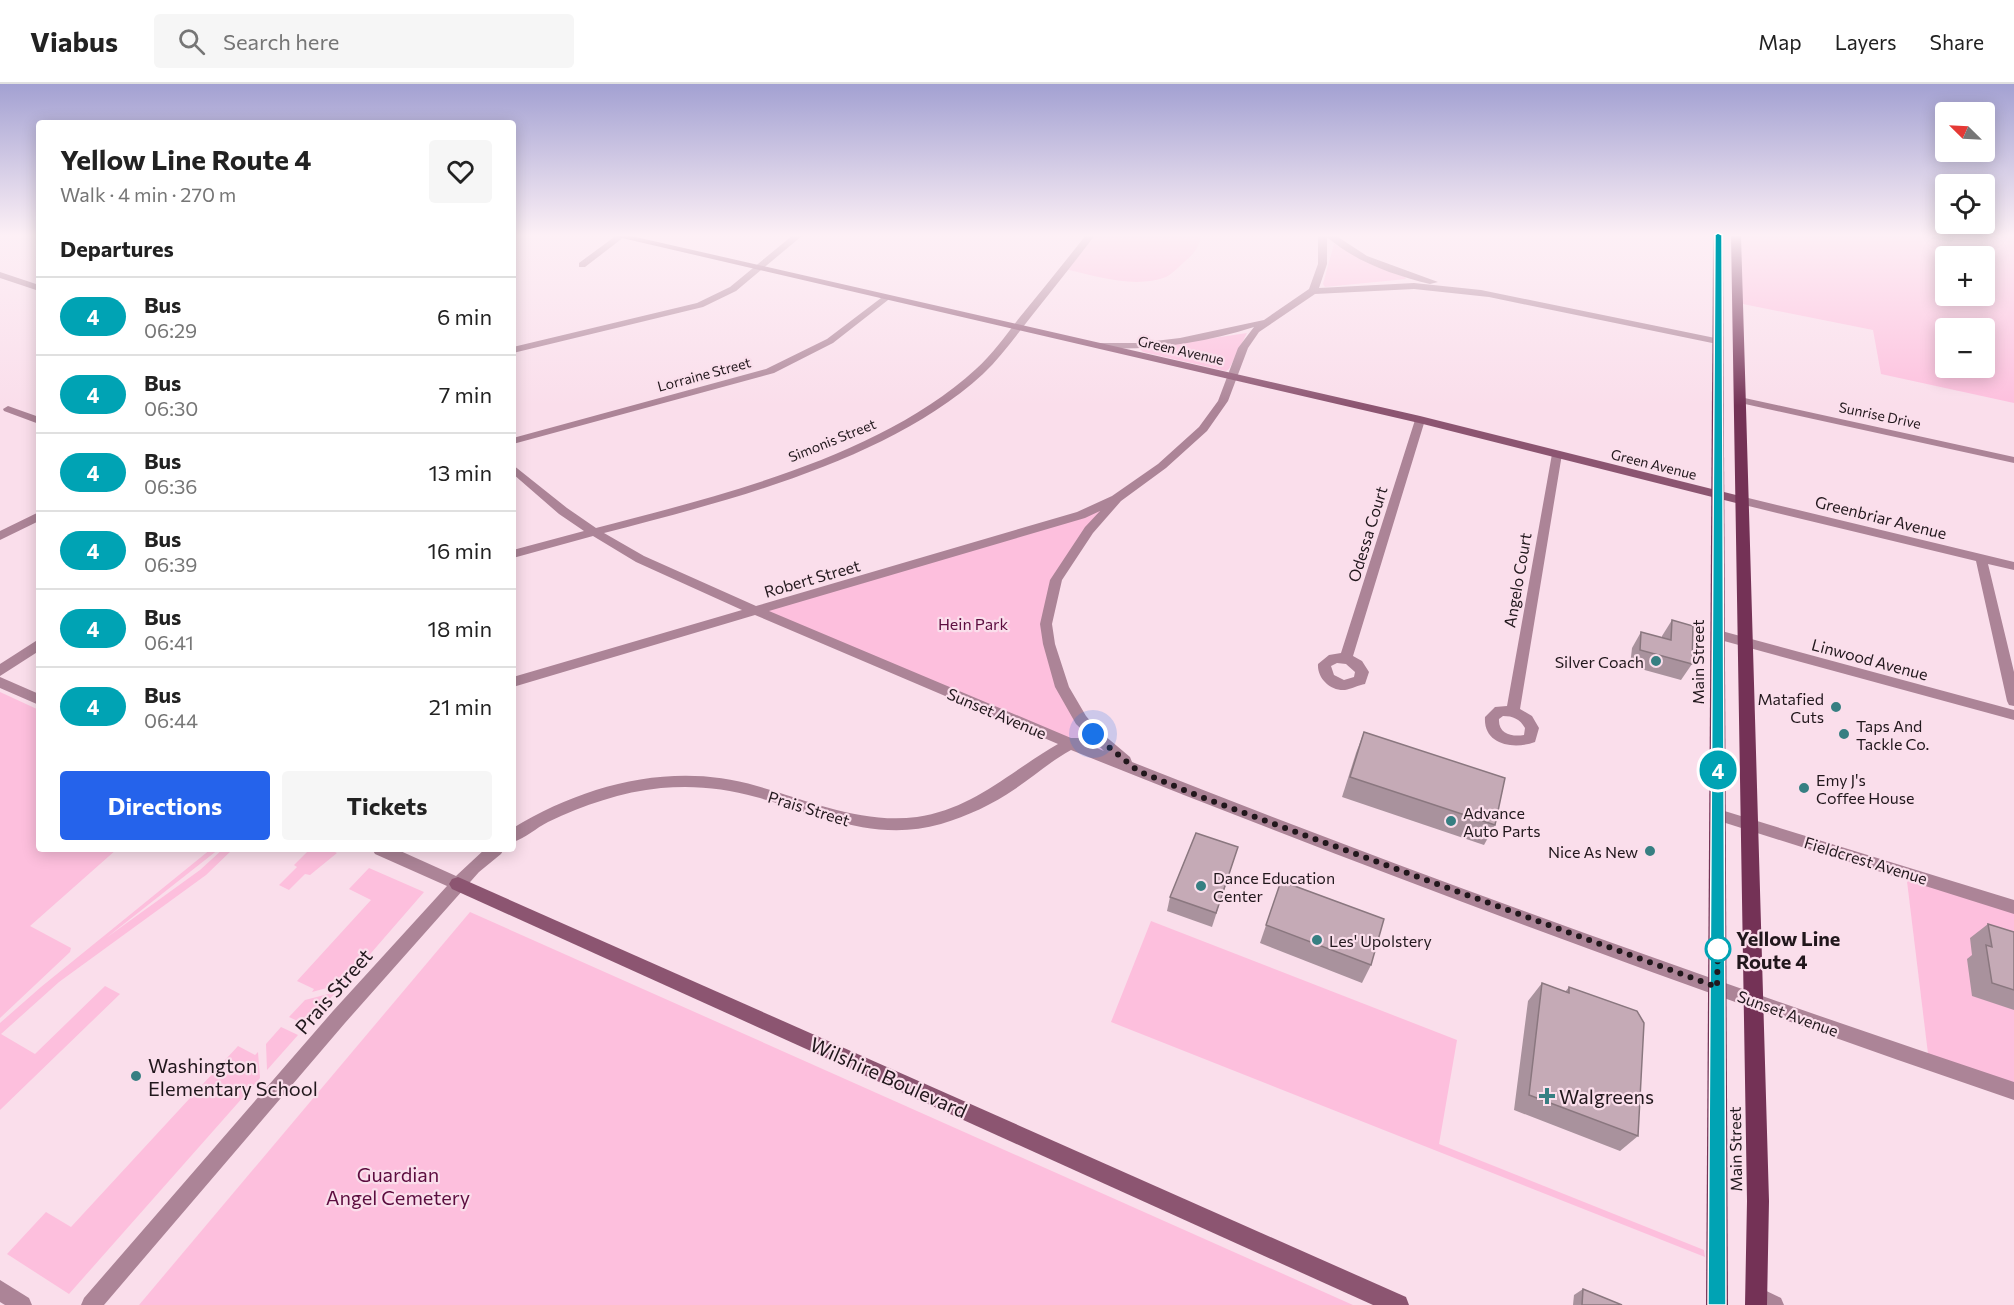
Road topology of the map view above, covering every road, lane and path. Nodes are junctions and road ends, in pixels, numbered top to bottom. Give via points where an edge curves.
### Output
1 (727, 292) edge
2 (859, 292) edge
3 (1045, 292) edge
4 (1311, 292) edge
5 (1463, 292) edge
6 (1476, 292) edge
7 (1717, 292) edge
8 (1737, 292) edge
9 (1488, 295) junction
10 (885, 298) junction
11 (1266, 321) junction
12 (1018, 327) junction
13 (1717, 341) junction
14 (1092, 344) junction
15 (516, 349) edge
16 (1233, 377) junction
17 (1740, 400) junction
18 (8, 410) dead end
19 (36, 420) edge
20 (1420, 420) junction
21 (516, 440) edge
22 (1557, 454) junction
23 (2014, 460) edge
24 (516, 471) edge
25 (1718, 495) junction
26 (1117, 498) junction
27 (1740, 500) junction
28 (36, 518) edge
29 (591, 531) junction
30 (0, 537) edge
31 (516, 553) edge
32 (1981, 558) junction
33 (2014, 566) edge
34 (756, 611) junction
35 (1718, 634) junction
36 (1744, 642) junction
37 (36, 646) edge
38 (1346, 658) dead end
39 (0, 671) edge
40 (516, 681) edge
41 (0, 682) edge
42 (36, 699) edge
43 (2014, 701) edge
44 (1513, 712) dead end
45 (2014, 715) edge
46 (1093, 734) junction
47 (1071, 744) junction
48 (1138, 771) junction
49 (1718, 815) junction
50 (1748, 824) junction
51 (516, 834) edge
52 (387, 852) edge
53 (493, 852) edge
54 (458, 884) junction
55 (2014, 907) edge
56 (1717, 987) junction
57 (1752, 1000) junction
58 (2014, 1091) edge
59 (0, 1290) edge
60 (1762, 1302) edge
61 (22, 1305) edge
62 (91, 1305) edge
63 (1398, 1305) edge
64 (1717, 1305) edge

1 - 15 street via 700,305
2 - 10 street, Green Avenue
3 - 12 street, Simonis Street
4 - 11 street
5 - 9 street
6 - 9 street
7 - 13 main road, Main Street
8 - 17 main road, Main Street
9 - 13 street
10 - 12 street, Green Avenue
10 - 21 street, Lorraine Street via 830,341 770,371
11 - 14 street via 1210,336 1138,345
11 - 16 street, Robert Street via 1249,339
12 - 14 street, Green Avenue
12 - 29 street, Simonis Street via 973,378 915,419 879,438 770,481
13 - 25 main road, Main Street
14 - 16 street, Green Avenue
16 - 20 street, Green Avenue
16 - 26 street, Robert Street via 1223,401 1203,429 1162,466
17 - 23 street, Sunrise Drive
17 - 27 main road, Main Street
18 - 19 street
20 - 22 street, Green Avenue
20 - 38 street, Odessa Court
22 - 25 street, Green Avenue
22 - 44 street, Angelo Court
24 - 29 street, Sunset Avenue
25 - 27 street, Green Avenue
25 - 35 main road, Main Street
26 - 34 street, Robert Street via 1081,515
26 - 46 street, Robert Street via 1089,530 1056,580 1046,624 1062,687
27 - 32 street, Greenbriar Avenue
27 - 36 main road, Main Street
28 - 30 street
29 - 31 street, Simonis Street
29 - 34 street, Sunset Avenue
32 - 33 street, Greenbriar Avenue
32 - 43 street
34 - 40 street, Robert Street
34 - 47 street, Sunset Avenue
35 - 36 street, Linwood Avenue
35 - 49 main road, Main Street
36 - 45 street, Linwood Avenue
36 - 50 main road, Main Street
37 - 39 street
41 - 42 street
46 - 47 street, Prais Street
46 - 48 street, Robert Street
47 - 48 street, Sunset Avenue
47 - 51 street, Prais Street via 1057,749 1001,791 955,814 906,824 853,822 726,784 669,782 588,799
48 - 56 street, Sunset Avenue via 1284,829
49 - 50 street, Fieldcrest Avenue
49 - 56 main road, Main Street
50 - 55 street, Fieldcrest Avenue
50 - 57 main road, Main Street
52 - 54 street, Wilshire Boulevard
53 - 54 street, Prais Street
54 - 62 street, Prais Street
54 - 63 street, Wilshire Boulevard
56 - 57 street, Sunset Avenue
56 - 64 main road, Main Street
57 - 58 street, Sunset Avenue
57 - 60 main road, Main Street
59 - 61 street

